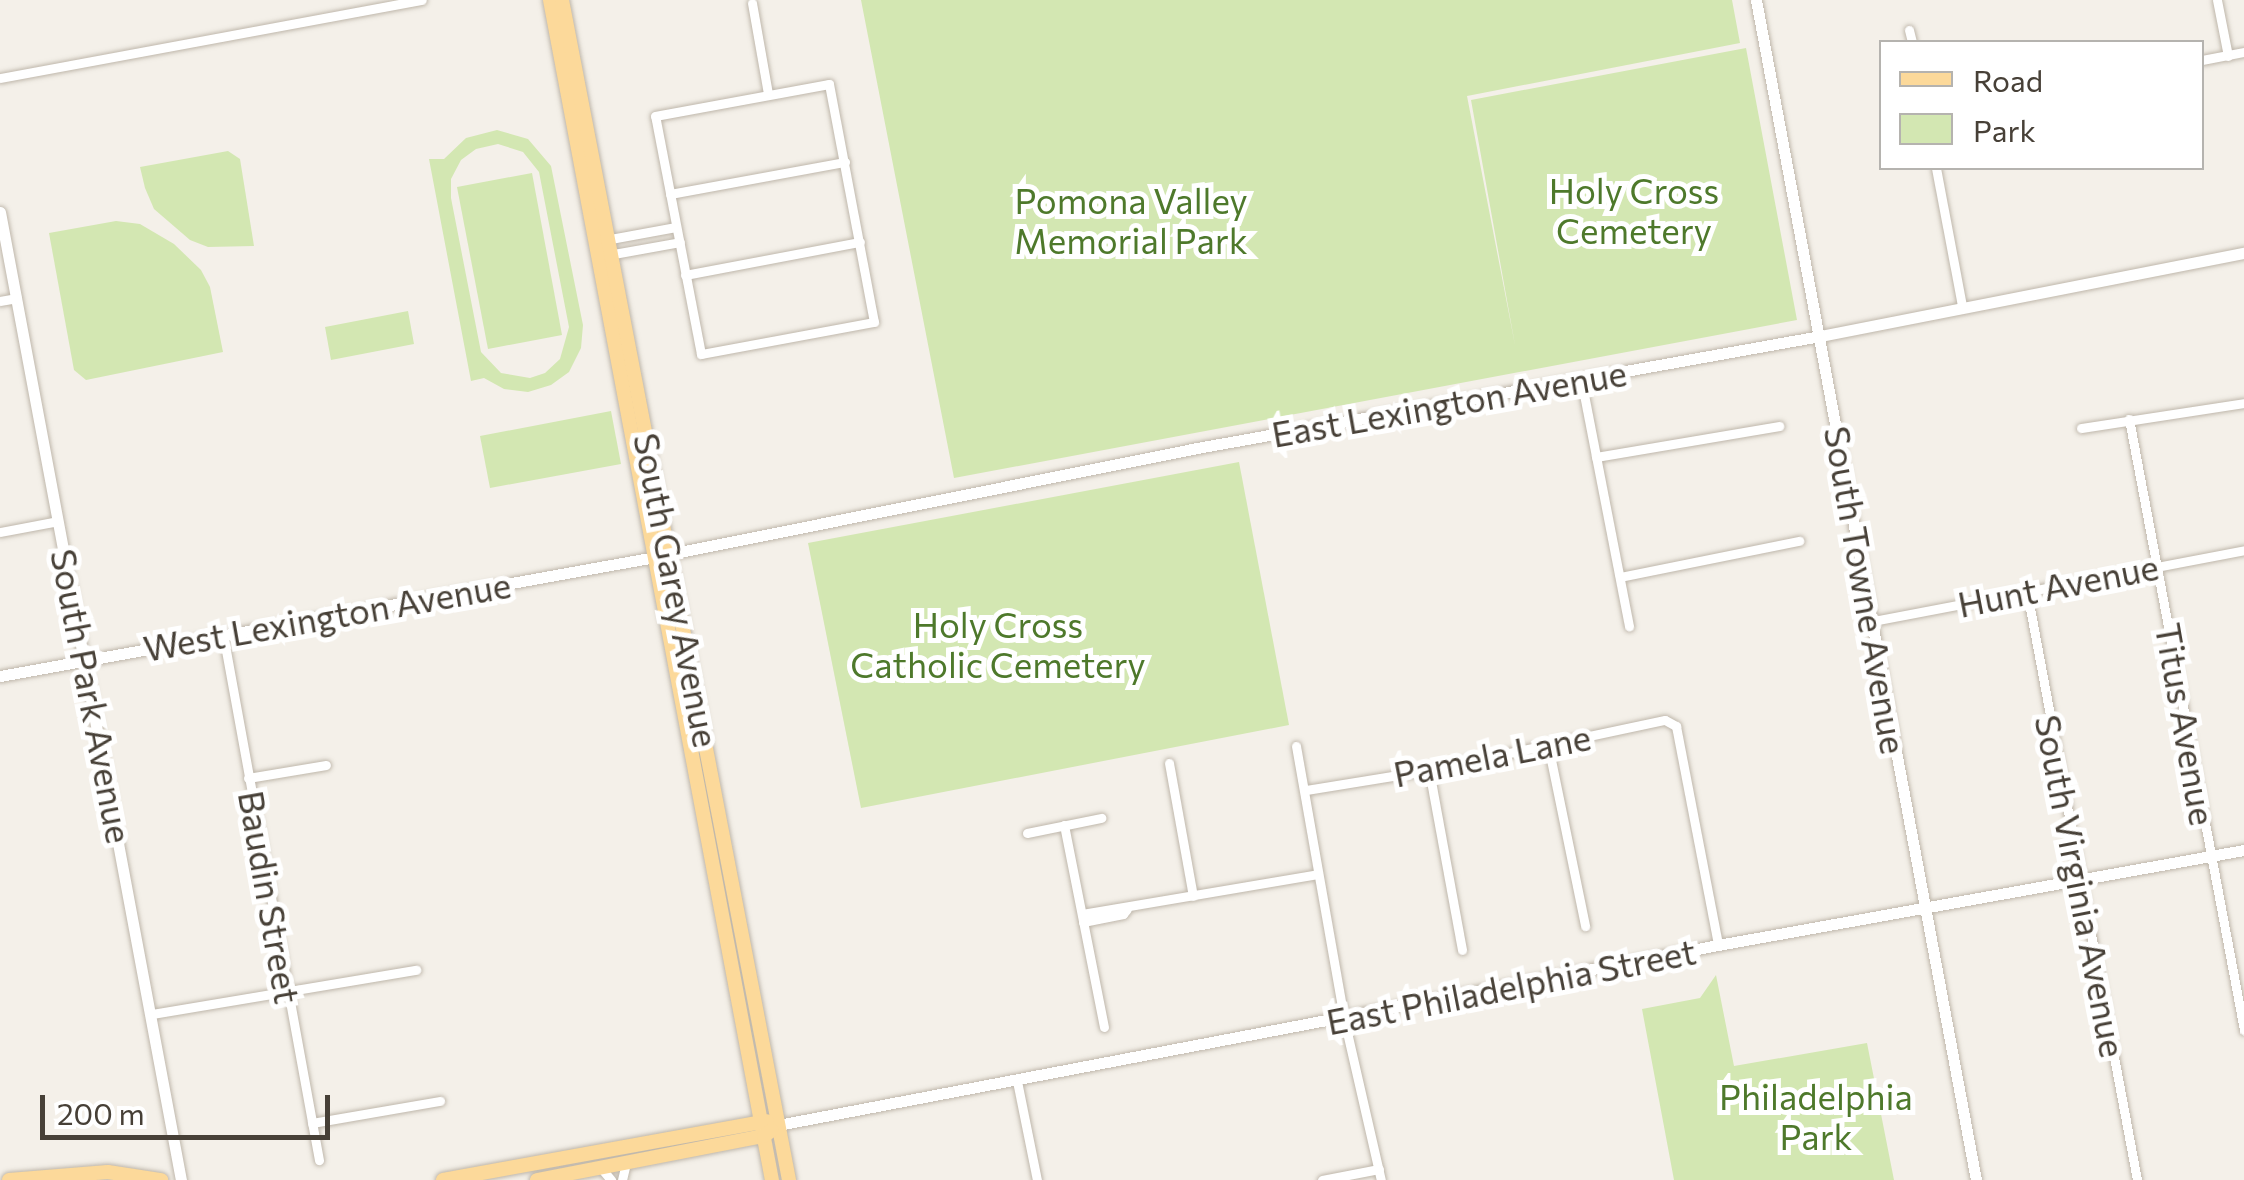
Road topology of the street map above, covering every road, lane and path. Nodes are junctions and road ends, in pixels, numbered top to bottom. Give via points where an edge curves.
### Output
1 (422, 0) edge
2 (550, 0) edge
3 (562, 0) edge
4 (1756, 0) edge
5 (2217, 0) edge
6 (752, 4) dead end
7 (1909, 30) dead end
8 (1912, 40) edge
9 (2244, 52) edge
10 (2228, 56) junction
11 (2204, 60) edge
12 (0, 78) edge
13 (768, 94) junction
14 (845, 162) junction
15 (1936, 170) edge
16 (670, 194) junction
17 (0, 212) edge
18 (676, 227) junction
19 (680, 242) junction
20 (860, 242) junction
21 (604, 248) junction
22 (2244, 253) edge
23 (686, 275) junction
24 (17, 298) junction
25 (0, 301) edge
26 (1962, 306) junction
27 (1820, 336) junction
28 (1581, 379) junction
29 (2244, 403) edge
30 (2129, 419) junction
31 (1779, 426) dead end
32 (2081, 428) dead end
33 (1596, 457) junction
34 (58, 522) junction
35 (0, 532) edge
36 (1799, 541) dead end
37 (2244, 550) edge
38 (662, 556) junction
39 (2157, 566) junction
40 (1620, 577) junction
41 (2027, 592) junction
42 (1872, 621) junction
43 (1630, 626) dead end
44 (224, 634) junction
45 (86, 660) junction
46 (0, 676) edge
47 (1548, 745) junction
48 (1296, 746) dead end
49 (1168, 763) dead end
50 (326, 765) dead end
51 (1430, 770) junction
52 (248, 778) junction
53 (1306, 790) junction
54 (1102, 818) dead end
55 (1064, 825) junction
56 (1027, 833) dead end
57 (2244, 850) edge
58 (2210, 856) junction
59 (1318, 874) junction
60 (2078, 881) junction
61 (1193, 896) junction
62 (1923, 909) junction
63 (1082, 918) junction
64 (740, 920) junction
65 (724, 923) junction
66 (1585, 926) dead end
67 (1718, 945) junction
68 (1462, 950) dead end
69 (416, 970) dead end
70 (286, 992) junction
71 (152, 1014) junction
72 (1344, 1019) junction
73 (1104, 1027) dead end
74 (2244, 1030) edge
75 (1017, 1081) junction
76 (440, 1100) dead end
77 (761, 1120) junction
78 (312, 1122) junction
79 (778, 1125) junction
80 (764, 1136) junction
81 (616, 1147) junction
82 (319, 1160) dead end
83 (626, 1163) junction
84 (505, 1174) edge
85 (570, 1174) junction
86 (606, 1174) edge
87 (1380, 1174) edge
88 (45, 1177) edge
89 (10, 1180) edge
90 (161, 1180) edge
91 (181, 1180) edge
92 (443, 1180) edge
93 (538, 1180) edge
94 (622, 1180) edge
95 (772, 1180) edge
96 (789, 1180) edge
97 (1037, 1180) edge
98 (1322, 1180) edge
99 (1976, 1180) edge
100 (2137, 1180) edge

1 - 12 street
2 - 21 main road, South Garey Avenue
3 - 21 main road, South Garey Avenue
4 - 27 street, South Towne Avenue
5 - 10 street
6 - 13 street
7 - 8 street
9 - 10 street
10 - 11 street
13 - 14 street via 829,84
13 - 16 street via 655,116
14 - 16 street
14 - 20 street
15 - 26 street
16 - 18 street
17 - 24 street, South Park Avenue
18 - 19 street
18 - 21 street
19 - 21 street
19 - 23 street
20 - 23 street
20 - 23 street via 874,322 701,354
21 - 38 main road, South Garey Avenue
22 - 26 street, East Lexington Avenue
24 - 25 street
24 - 34 street, South Park Avenue
26 - 27 street, East Lexington Avenue
27 - 28 street, East Lexington Avenue
27 - 42 street, South Towne Avenue
28 - 33 street
28 - 38 street, East Lexington Avenue
29 - 30 street
30 - 32 street
30 - 39 street, Titus Avenue
31 - 33 street
33 - 40 street
34 - 35 street
34 - 45 street, South Park Avenue
36 - 40 street
37 - 39 street, Hunt Avenue
38 - 44 street, West Lexington Avenue
38 - 64 main road, South Garey Avenue
38 - 65 main road, South Garey Avenue
39 - 41 street, Hunt Avenue
39 - 58 street, Titus Avenue
40 - 43 street
41 - 42 street, Hunt Avenue
41 - 60 street, South Virginia Avenue
42 - 62 street, South Towne Avenue
44 - 45 street, West Lexington Avenue
44 - 52 street, Baudin Street
45 - 46 street, West Lexington Avenue
45 - 71 street, South Park Avenue
47 - 51 street, Pamela Lane
47 - 66 street
47 - 67 street, Pamela Lane via 1664,720 1676,726
48 - 53 street
49 - 61 street
50 - 52 street
51 - 53 street, Pamela Lane
51 - 68 street
52 - 70 street, Baudin Street
53 - 59 street
54 - 55 street
55 - 56 street
55 - 63 street
57 - 58 street, East Philadelphia Street
58 - 60 street, East Philadelphia Street
58 - 74 street, Titus Avenue
59 - 61 street
59 - 72 street
60 - 62 street, East Philadelphia Street
60 - 100 street, South Virginia Avenue
61 - 63 street
62 - 67 street, East Philadelphia Street
62 - 99 street, South Towne Avenue
63 - 73 street
64 - 65 main road
64 - 79 main road, South Garey Avenue
65 - 77 main road, South Garey Avenue
67 - 72 street, East Philadelphia Street
69 - 70 street
70 - 71 street
70 - 78 street, Baudin Street
71 - 91 street, South Park Avenue
72 - 75 street, East Philadelphia Street
72 - 87 street
75 - 79 street, East Philadelphia Street
75 - 97 street
76 - 78 street
77 - 79 main road
77 - 80 main road, South Garey Avenue
77 - 81 main road
78 - 82 street, Baudin Street
79 - 80 main road
79 - 96 main road, South Garey Avenue
80 - 83 main road
80 - 95 main road, South Garey Avenue
81 - 84 main road
81 - 85 main road via 606,1159
83 - 86 main road
83 - 94 street
84 - 92 main road
85 - 86 main road
85 - 93 main road
87 - 98 street
88 - 89 main road
88 - 90 main road via 108,1172

